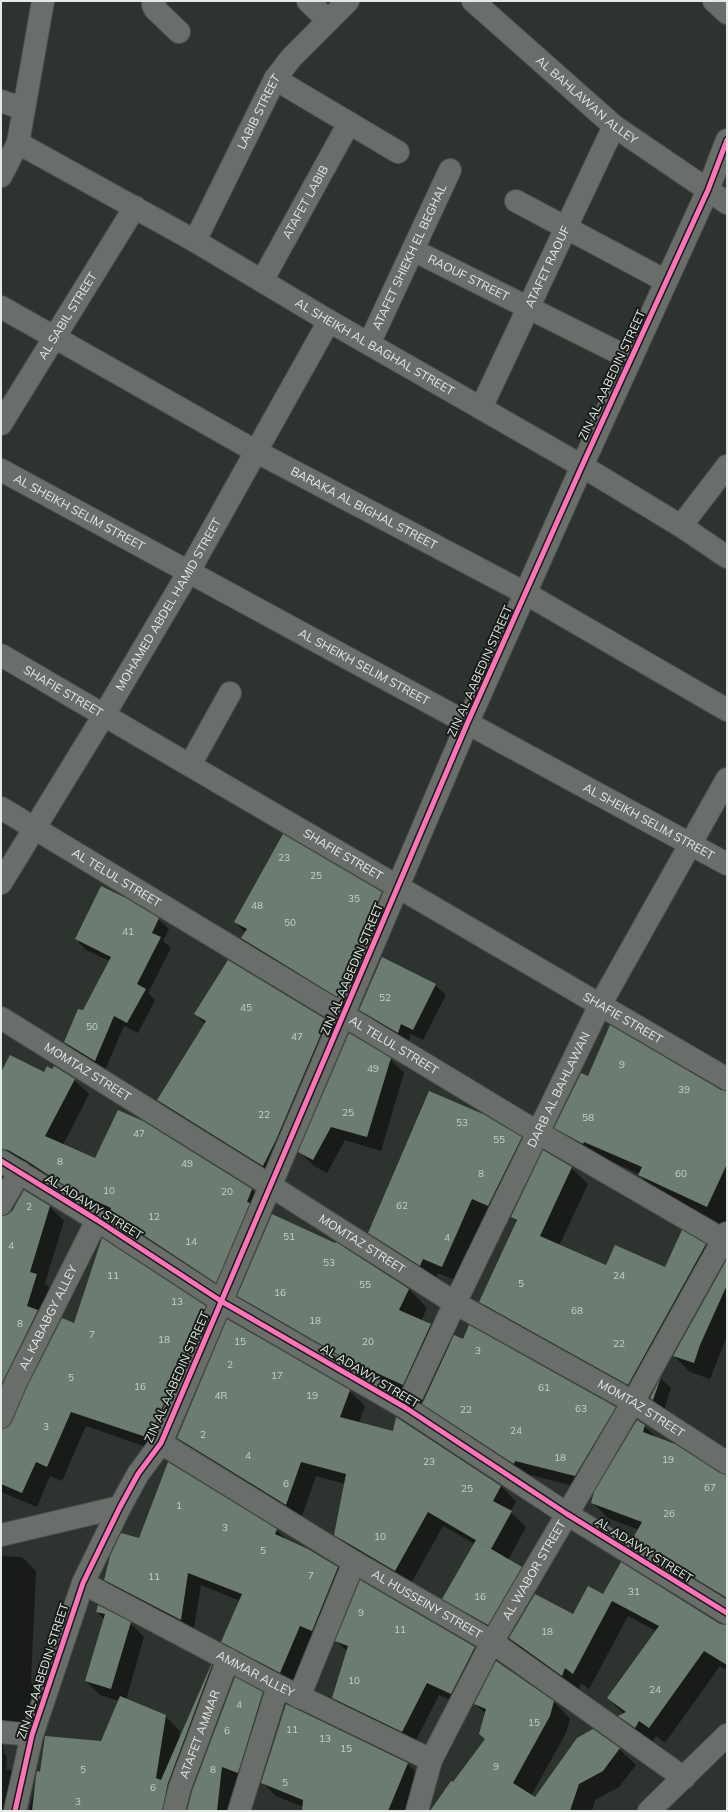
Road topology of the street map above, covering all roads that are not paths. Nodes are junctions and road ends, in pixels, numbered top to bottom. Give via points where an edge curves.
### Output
1 (43, 1) edge
2 (155, 1) edge
3 (308, 1) edge
4 (348, 1) edge
5 (473, 1) edge
6 (714, 1) edge
7 (727, 13) edge
8 (328, 21) junction
9 (179, 32) dead end
10 (275, 79) junction
11 (1, 101) edge
12 (24, 109) junction
13 (349, 123) junction
14 (614, 126) junction
15 (727, 140) edge
16 (18, 143) junction
17 (398, 152) dead end
18 (450, 170) dead end
19 (1, 176) edge
20 (708, 190) junction
21 (516, 200) dead end
22 (727, 203) edge
23 (135, 208) junction
24 (566, 228) junction
25 (195, 241) junction
26 (413, 250) junction
27 (262, 281) junction
28 (666, 282) junction
29 (1, 307) edge
30 (529, 308) junction
31 (329, 321) junction
32 (55, 337) junction
33 (369, 344) junction
34 (631, 359) junction
35 (482, 408) junction
36 (1, 424) edge
37 (257, 452) junction
38 (582, 466) junction
39 (727, 466) edge
40 (1, 470) edge
41 (681, 526) junction
42 (727, 557) edge
43 (188, 573) junction
44 (525, 593) junction
45 (1, 655) edge
46 (230, 692) dead end
47 (727, 710) edge
48 (104, 716) junction
49 (467, 724) junction
50 (190, 765) junction
51 (727, 779) edge
52 (1, 808) edge
53 (34, 829) junction
54 (690, 844) junction
55 (727, 864) edge
56 (1, 883) edge
57 (398, 886) junction
58 (600, 1005) junction
59 (344, 1015) junction
60 (1, 1018) edge
61 (727, 1079) edge
62 (537, 1132) junction
63 (1, 1161) edge
64 (20, 1172) junction
65 (271, 1186) junction
66 (1, 1204) edge
67 (97, 1220) junction
68 (726, 1238) edge
69 (221, 1301) junction
70 (455, 1303) junction
71 (8, 1378) edge
72 (633, 1402) junction
73 (406, 1408) junction
74 (1, 1417) edge
75 (161, 1443) junction
76 (727, 1463) edge
77 (120, 1507) junction
78 (567, 1514) junction
79 (1, 1535) edge
80 (354, 1562) junction
81 (83, 1583) junction
82 (727, 1613) edge
83 (492, 1642) junction
84 (228, 1659) junction
85 (278, 1686) junction
86 (299, 1697) junction
87 (1, 1732) edge
88 (32, 1735) junction
89 (727, 1735) edge
90 (431, 1760) junction
91 (684, 1778) junction
92 (15, 1811) edge
93 (174, 1811) edge
94 (239, 1811) edge
95 (417, 1811) edge
96 (649, 1811) edge

1 - 12 street
2 - 9 street via 155,9
3 - 8 street
4 - 8 street, LABIB STREET
5 - 14 street, AL BAHLAWAN ALLEY
6 - 7 street
8 - 10 street, LABIB STREET via 290,58
10 - 13 street
10 - 25 street, LABIB STREET
11 - 12 street
12 - 16 street
13 - 17 street
13 - 27 street, ATAFET LABIB
14 - 20 street, AL BAHLAWAN ALLEY
14 - 24 street, ATAFET RAOUF
15 - 20 street, ZIN AL AABEDIN STREET
16 - 19 street
16 - 23 street, AL SHEIKH AL BAGHAL STREET
18 - 26 street, ATAFET SHIEKH EL BEGHAL
20 - 22 street
20 - 28 street, ZIN AL AABEDIN STREET
21 - 24 street
23 - 25 street, AL SHEIKH AL BAGHAL STREET
23 - 32 street, AL SABIL STREET
24 - 28 street
24 - 30 street, ATAFET RAOUF
25 - 27 street, AL SHEIKH AL BAGHAL STREET
26 - 30 street, RAOUF STREET
26 - 33 street, ATAFET SHIEKH EL BEGHAL
27 - 31 street, AL SHEIKH AL BAGHAL STREET
28 - 34 street, ZIN AL AABEDIN STREET
29 - 32 street, BARAKA AL BIGHAL STREET
30 - 34 street, RAOUF STREET
30 - 35 street, ATAFET RAOUF
31 - 33 street, AL SHEIKH AL BAGHAL STREET
31 - 37 street, MOHAMED ABDEL HAMID STREET
32 - 36 street, AL SABIL STREET
32 - 37 street, BARAKA AL BIGHAL STREET
33 - 35 street, AL SHEIKH AL BAGHAL STREET
34 - 38 street, ZIN AL AABEDIN STREET
35 - 38 street, AL SHEIKH AL BAGHAL STREET
37 - 43 street, MOHAMED ABDEL HAMID STREET
37 - 44 street, BARAKA AL BIGHAL STREET
38 - 41 street, AL SHEIKH AL BAGHAL STREET
38 - 44 street, ZIN AL AABEDIN STREET
39 - 41 street
40 - 43 street, AL SHEIKH SELIM STREET
41 - 42 street, AL SHEIKH AL BAGHAL STREET
43 - 48 street, MOHAMED ABDEL HAMID STREET
43 - 49 street, AL SHEIKH SELIM STREET
44 - 47 street, BARAKA AL BIGHAL STREET
44 - 49 street, ZIN AL AABEDIN STREET
45 - 48 street, SHAFIE STREET
46 - 50 street
48 - 50 street, SHAFIE STREET
48 - 53 street, MOHAMED ABDEL HAMID STREET
49 - 54 street, AL SHEIKH SELIM STREET
49 - 57 street, ZIN AL AABEDIN STREET
50 - 57 street, SHAFIE STREET
51 - 54 street, DARB AL BAHLAWAN
52 - 53 street, AL TELUL STREET
53 - 56 street, MOHAMED ABDEL HAMID STREET
53 - 59 street, AL TELUL STREET
54 - 55 street, AL SHEIKH SELIM STREET
54 - 58 street, DARB AL BAHLAWAN
57 - 58 street, SHAFIE STREET
57 - 59 street, ZIN AL AABEDIN STREET
58 - 61 street, SHAFIE STREET
58 - 62 street, DARB AL BAHLAWAN
59 - 62 street, AL TELUL STREET
59 - 65 street, ZIN AL AABEDIN STREET
60 - 65 street, MOMTAZ STREET
62 - 68 street, AL TELUL STREET
62 - 70 street, DARB AL BAHLAWAN
63 - 64 street, AL ADAWY STREET
64 - 66 street
64 - 67 street, AL ADAWY STREET
65 - 69 street, ZIN AL AABEDIN STREET
65 - 70 street, MOMTAZ STREET
67 - 69 street, AL ADAWY STREET
67 - 71 street, AL KABABGY ALLEY
68 - 72 street, AL WABOR STREET
69 - 73 street, AL ADAWY STREET
69 - 75 street, ZIN AL AABEDIN STREET
70 - 72 street, MOMTAZ STREET
70 - 73 street, DARB AL BAHLAWAN
71 - 74 street, AL KABABGY ALLEY
72 - 76 street, MOMTAZ STREET
72 - 78 street, AL WABOR STREET
73 - 78 street, AL ADAWY STREET
75 - 77 street, ZIN AL AABEDIN STREET via 138,1474
75 - 80 street, AL HUSSEINY STREET
77 - 79 street
77 - 81 street, ZIN AL AABEDIN STREET
78 - 82 street, AL ADAWY STREET
78 - 83 street, AL WABOR STREET
80 - 83 street, AL HUSSEINY STREET
80 - 86 street
81 - 84 street, AMMAR ALLEY
81 - 88 street, ZIN AL AABEDIN STREET
83 - 90 street, AL WABOR STREET
83 - 91 street, AL HUSSEINY STREET
84 - 85 street, AMMAR ALLEY
84 - 93 street, ATAFET AMMAR via 180,1787
85 - 86 street, AMMAR ALLEY
85 - 94 street
86 - 90 street, AMMAR ALLEY
87 - 88 street
88 - 92 street, ZIN AL AABEDIN STREET
89 - 91 street
90 - 95 street, AL WABOR STREET
91 - 96 street

